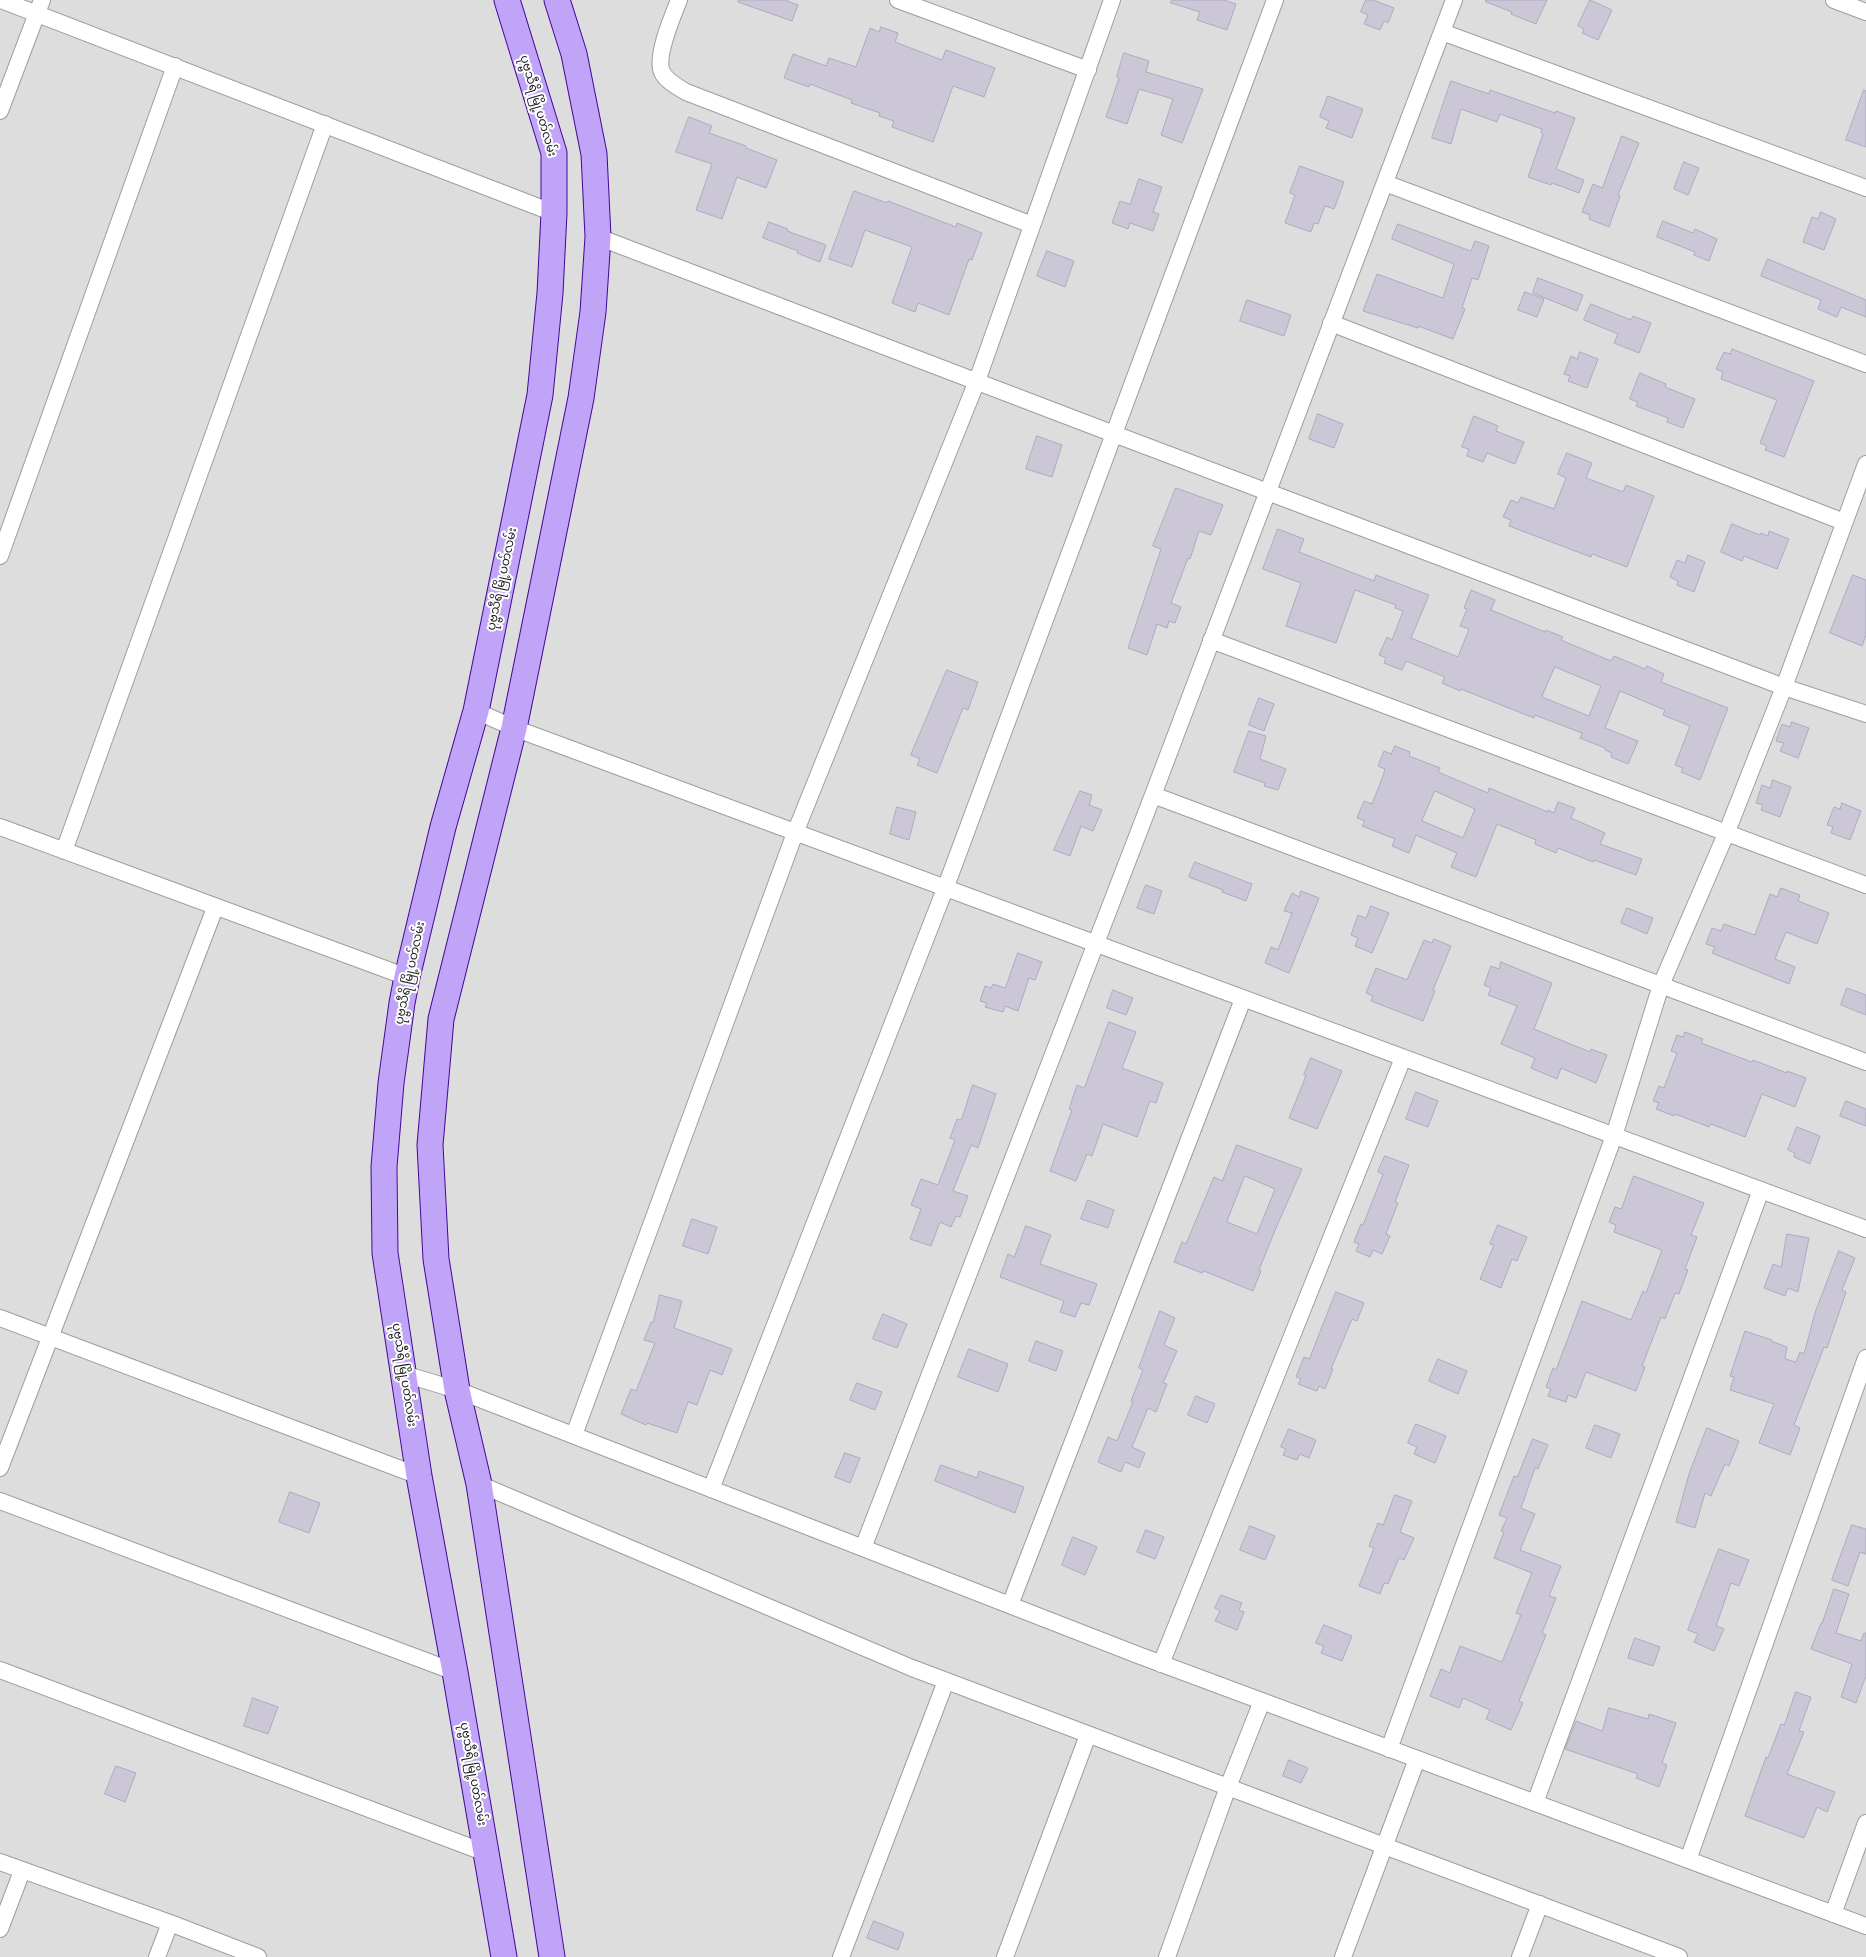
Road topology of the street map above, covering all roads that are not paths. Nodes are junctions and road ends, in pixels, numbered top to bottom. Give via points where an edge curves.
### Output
1 (1, 0) edge
2 (508, 0) edge
3 (557, 0) edge
4 (680, 0) edge
5 (898, 0) edge
6 (1112, 0) edge
7 (1275, 0) edge
8 (1454, 0) edge
9 (1834, 0) edge
10 (40, 7) edge
11 (1866, 12) edge
12 (1442, 32) junction
13 (174, 66) junction
14 (1088, 70) junction
15 (0, 111) edge
16 (326, 124) junction
17 (1385, 183) junction
18 (1866, 188) edge
19 (554, 213) junction
20 (1032, 225) junction
21 (598, 237) junction
22 (1332, 323) junction
23 (1866, 364) edge
24 (977, 381) junction
25 (1114, 434) junction
26 (1866, 464) edge
27 (1268, 492) junction
28 (1844, 522) junction
29 (0, 556) edge
30 (1211, 640) junction
31 (1784, 687) junction
32 (476, 711) junction
33 (1866, 714) edge
34 (514, 728) junction
35 (1153, 795) junction
36 (0, 827) edge
37 (794, 833) junction
38 (1726, 834) junction
39 (64, 851) junction
40 (1866, 885) edge
41 (945, 889) junction
42 (215, 908) junction
43 (1096, 944) junction
44 (407, 977) junction
45 (1661, 985) junction
46 (1243, 999) junction
47 (1402, 1058) junction
48 (1866, 1062) edge
49 (1614, 1136) junction
50 (1761, 1190) junction
51 (1866, 1229) edge
52 (0, 1318) edge
53 (50, 1336) junction
54 (1866, 1358) edge
55 (404, 1374) junction
56 (457, 1390) junction
57 (574, 1436) junction
58 (0, 1468) edge
59 (419, 1476) junction
60 (479, 1484) junction
61 (711, 1489) junction
62 (0, 1501) edge
63 (863, 1548) junction
64 (1010, 1605) junction
65 (1161, 1664) junction
66 (0, 1670) edge
67 (455, 1672) junction
68 (946, 1681) junction
69 (1262, 1701) junction
70 (1088, 1735) junction
71 (1389, 1748) junction
72 (1417, 1759) junction
73 (1228, 1787) junction
74 (1535, 1803) junction
75 (1866, 1823) edge
76 (1384, 1846) junction
77 (486, 1853) junction
78 (1688, 1860) junction
79 (0, 1862) edge
80 (22, 1871) junction
81 (1540, 1904) junction
82 (1833, 1914) junction
83 (170, 1923) junction
84 (1866, 1926) edge
85 (0, 1928) edge
86 (157, 1957) edge
87 (258, 1957) edge
88 (504, 1957) edge
89 (552, 1957) edge
90 (841, 1957) edge
91 (1005, 1957) edge
92 (1167, 1957) edge
93 (1343, 1957) edge
94 (1520, 1957) edge
95 (1679, 1957) edge

1 - 10 street
2 - 19 main road, ပုဗ္ဗသီရိ မြို့ပတ်လမ်း via 554,153
3 - 21 main road via 574,54 594,154
4 - 20 street via 668,31 661,64 662,72 686,92
5 - 14 street
6 - 14 street
7 - 25 street
8 - 12 street
9 - 11 street
10 - 13 street
10 - 15 street
12 - 17 street
12 - 18 street
13 - 16 street
13 - 29 street
14 - 20 street
16 - 19 street
16 - 39 street
17 - 22 street
17 - 23 street
19 - 32 main road, ပုဗ္ဗသီရိ မြို့ပတ်လမ်း via 540,395
20 - 24 street
21 - 24 street
21 - 34 main road via 593,312 581,398
22 - 27 street
22 - 28 street
24 - 25 street
24 - 37 street
25 - 27 street
25 - 41 street
26 - 28 street
27 - 30 street
27 - 31 street
28 - 31 street
30 - 35 street
30 - 38 street
31 - 33 street
31 - 38 street
32 - 34 street
32 - 44 main road, ပုဗ္ဗသီရိ မြို့ပတ်လမ်း
34 - 37 street
34 - 56 main road via 440,1028 430,1145 436,1259
35 - 43 street
35 - 45 street
36 - 39 street
37 - 41 street
37 - 57 street
38 - 40 street
38 - 45 street
39 - 42 street
41 - 43 street
41 - 61 street
42 - 44 street
42 - 53 street
43 - 46 street
43 - 63 street
44 - 55 main road, ပုဗ္ဗသီရိ မြို့ပတ်လမ်း via 391,1084 384,1166 385,1253
45 - 48 street
45 - 49 street
46 - 47 street
46 - 64 street
47 - 49 street
47 - 65 street
49 - 50 street
49 - 71 street
50 - 51 street
50 - 74 street
52 - 53 street
53 - 58 street
53 - 59 street
54 - 78 street
55 - 56 street
55 - 59 main road, ပုဗ္ဗသီရိ မြို့ပတ်လမ်း
56 - 57 street
56 - 60 main road
57 - 61 street
59 - 67 main road, ပုဗ္ဗသီရိ မြို့ပတ်လမ်း
60 - 68 street
60 - 89 main road
61 - 63 street
62 - 67 street
63 - 64 street
64 - 65 street
65 - 69 street
66 - 77 street
67 - 77 main road, ပုဗ္ဗသီရိ မြို့ပတ်လမ်း
68 - 70 street
68 - 90 street
69 - 71 street
69 - 73 street
70 - 73 street
70 - 91 street
71 - 72 street
72 - 74 street
72 - 76 street
73 - 76 street
73 - 92 street
74 - 78 street
75 - 82 street
76 - 81 street
76 - 93 street
77 - 88 main road, ပုဗ္ဗသီရိ မြို့ပတ်လမ်း
78 - 82 street
79 - 80 street
80 - 83 street
80 - 85 street
81 - 94 street
81 - 95 street
82 - 84 street
83 - 86 street
83 - 87 street

